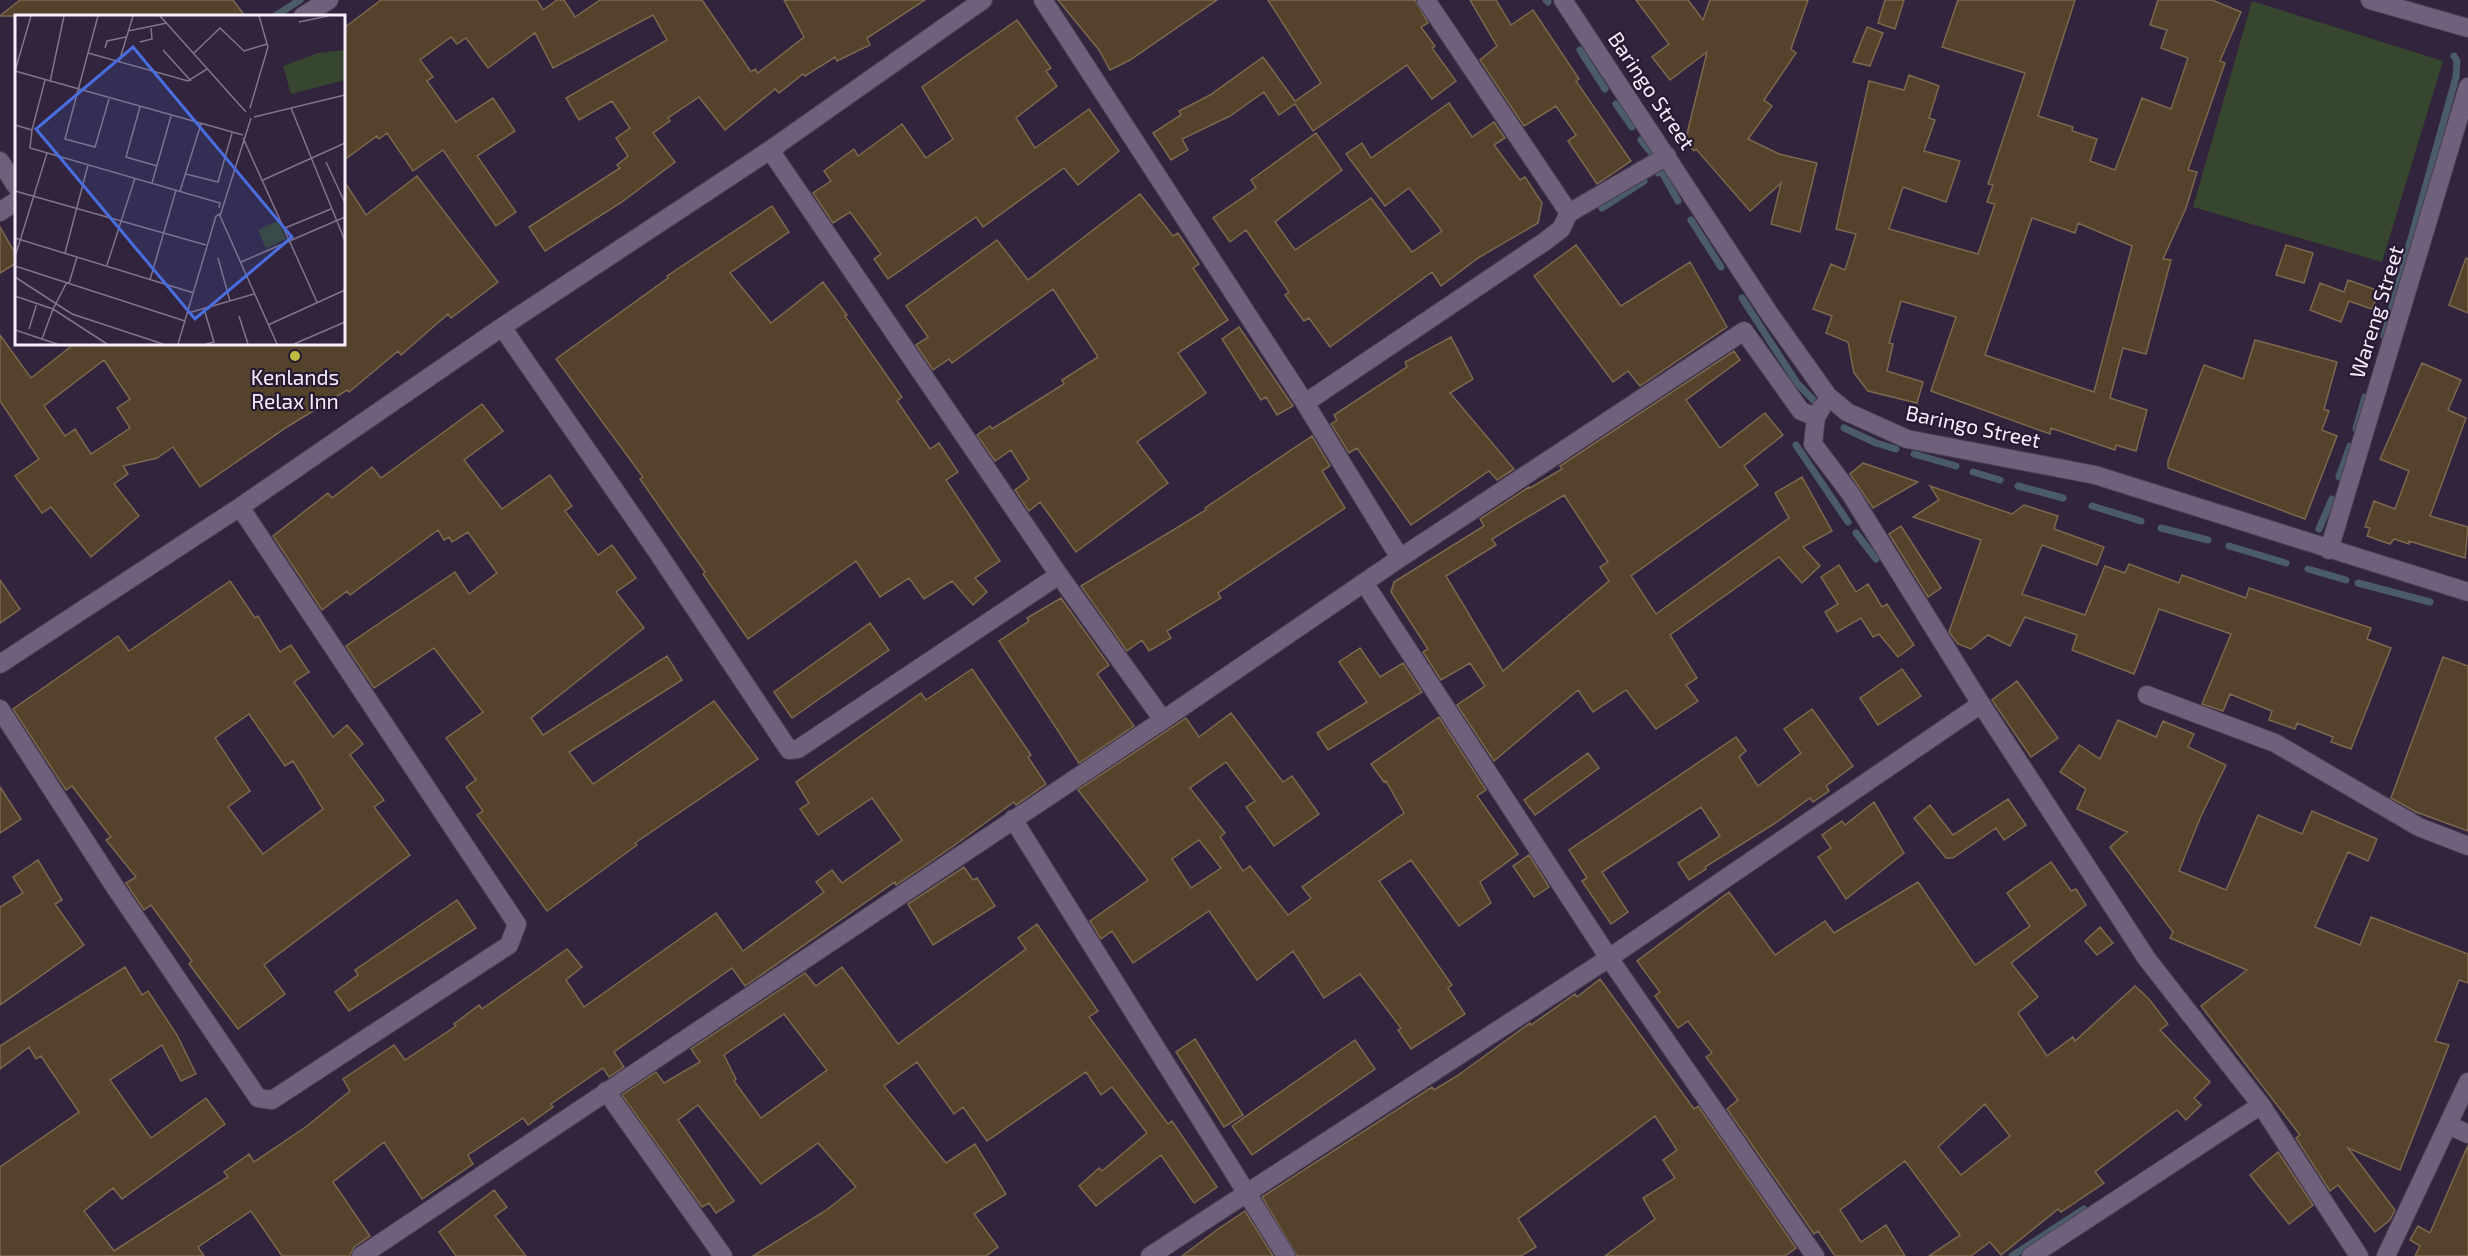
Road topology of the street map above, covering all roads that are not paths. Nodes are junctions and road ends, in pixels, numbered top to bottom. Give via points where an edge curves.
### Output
1 (329, 0) edge
2 (983, 0) edge
3 (1043, 0) edge
4 (1426, 0) edge
5 (1563, 0) edge
6 (2370, 0) edge
7 (305, 15) edge
8 (2468, 28) edge
9 (2468, 87) edge
10 (770, 150) junction
11 (1667, 156) junction
12 (0, 161) edge
13 (15, 184) edge
14 (15, 202) edge
15 (0, 212) edge
16 (1569, 213) junction
17 (502, 327) junction
18 (1828, 396) junction
19 (1305, 403) junction
20 (1816, 417) junction
21 (240, 507) junction
22 (2329, 550) junction
23 (1400, 558) junction
24 (1059, 575) junction
25 (1365, 584) junction
26 (2468, 592) edge
27 (0, 664) edge
28 (2147, 695) dead end
29 (1981, 705) junction
30 (0, 709) edge
31 (1163, 720) junction
32 (1013, 819) junction
33 (2468, 846) edge
34 (1609, 958) junction
35 (2468, 1082) edge
36 (606, 1091) junction
37 (2261, 1105) junction
38 (2449, 1125) junction
39 (2468, 1134) edge
40 (1246, 1192) junction
41 (361, 1256) edge
42 (723, 1256) edge
43 (1150, 1256) edge
44 (1286, 1256) edge
45 (1815, 1256) edge
46 (2031, 1256) edge
47 (2359, 1256) edge
48 (2386, 1256) edge

1 - 7 street
2 - 10 street
3 - 19 street
4 - 16 street
5 - 11 street, Baringo Street
6 - 8 street
9 - 22 street, Wareng Street
10 - 17 street
10 - 24 street
11 - 16 street
11 - 18 street, Baringo Street
12 - 13 street
14 - 15 street
16 - 19 street via 1561,229 1544,242
17 - 21 street
17 - 24 street via 789,750 798,749
18 - 20 street
18 - 22 street, Baringo Street via 1847,412 1907,439 2095,475
19 - 23 street
20 - 23 street via 1801,411 1744,331
20 - 29 street via 1813,444 1850,493
21 - 27 street
21 - 30 street via 517,924 509,945 272,1100 258,1098
22 - 26 street, Baringo Street
23 - 25 street
24 - 31 street
25 - 31 street
25 - 34 street
28 - 33 street via 2275,743 2419,827
29 - 34 street
29 - 37 street via 2147,959
31 - 32 street
32 - 36 street
32 - 40 street
34 - 40 street
34 - 45 street
35 - 38 street
36 - 41 street
36 - 42 street
37 - 46 street
37 - 47 street
38 - 39 street
38 - 48 street
40 - 43 street
40 - 44 street

